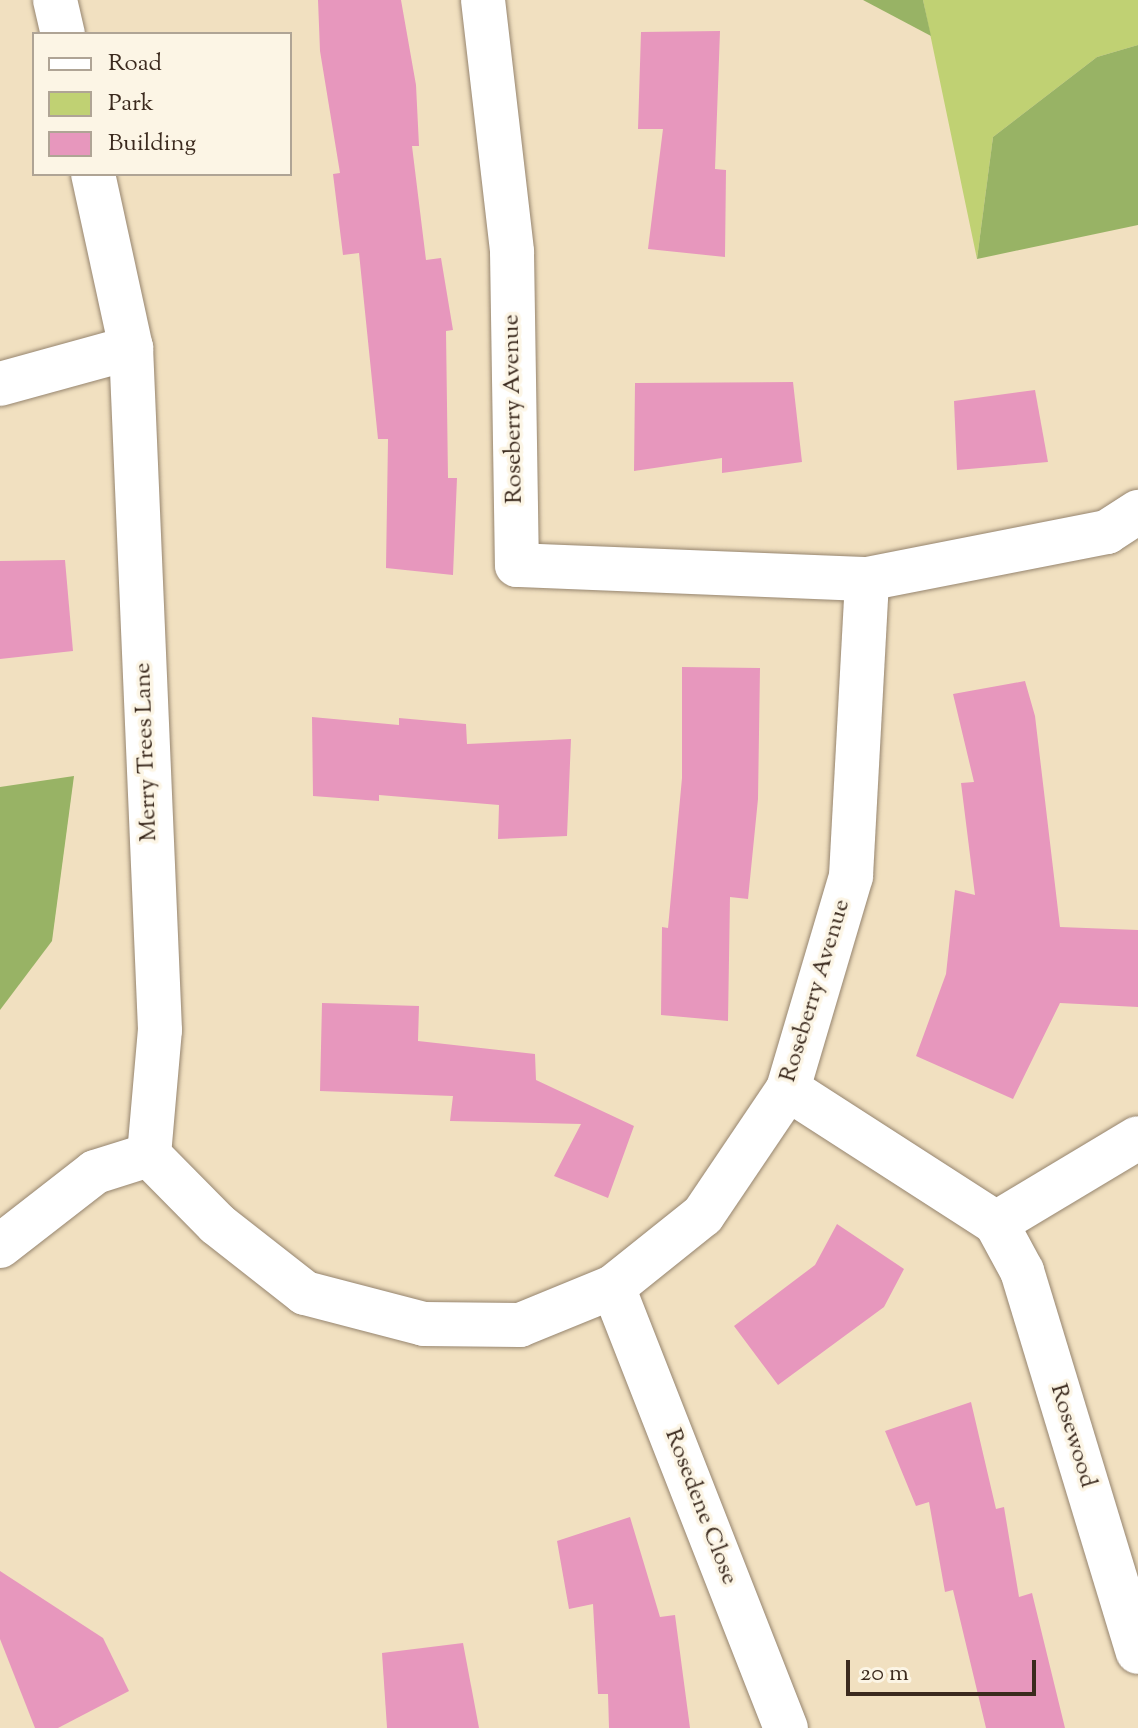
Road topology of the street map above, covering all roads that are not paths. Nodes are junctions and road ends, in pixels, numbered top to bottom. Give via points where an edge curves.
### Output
1 (55, 0) edge
2 (483, 0) edge
3 (63, 32) edge
4 (93, 176) edge
5 (131, 348) junction
6 (0, 384) edge
7 (1138, 512) edge
8 (867, 579) junction
9 (788, 1089) junction
10 (1138, 1138) edge
11 (149, 1155) junction
12 (996, 1223) junction
13 (0, 1246) edge
14 (613, 1287) junction
15 (1138, 1652) edge
16 (786, 1728) edge

1 - 3 street
2 - 8 street, Roseberry Avenue via 512,252 517,565
4 - 5 street, Merry Trees Lane
5 - 6 street
5 - 11 street, Merry Trees Lane via 160,1030
7 - 8 street, Roseberry Avenue via 1107,532
8 - 9 street, Roseberry Avenue via 851,876
9 - 12 street, Rosewood
9 - 14 street, Roseberry Avenue via 703,1215
10 - 12 street
11 - 13 street via 95,1172
11 - 14 street, Roseberry Avenue via 217,1224 305,1293 424,1324 520,1325
12 - 15 street, Rosewood via 1022,1271
14 - 16 street, Rosedene Close

